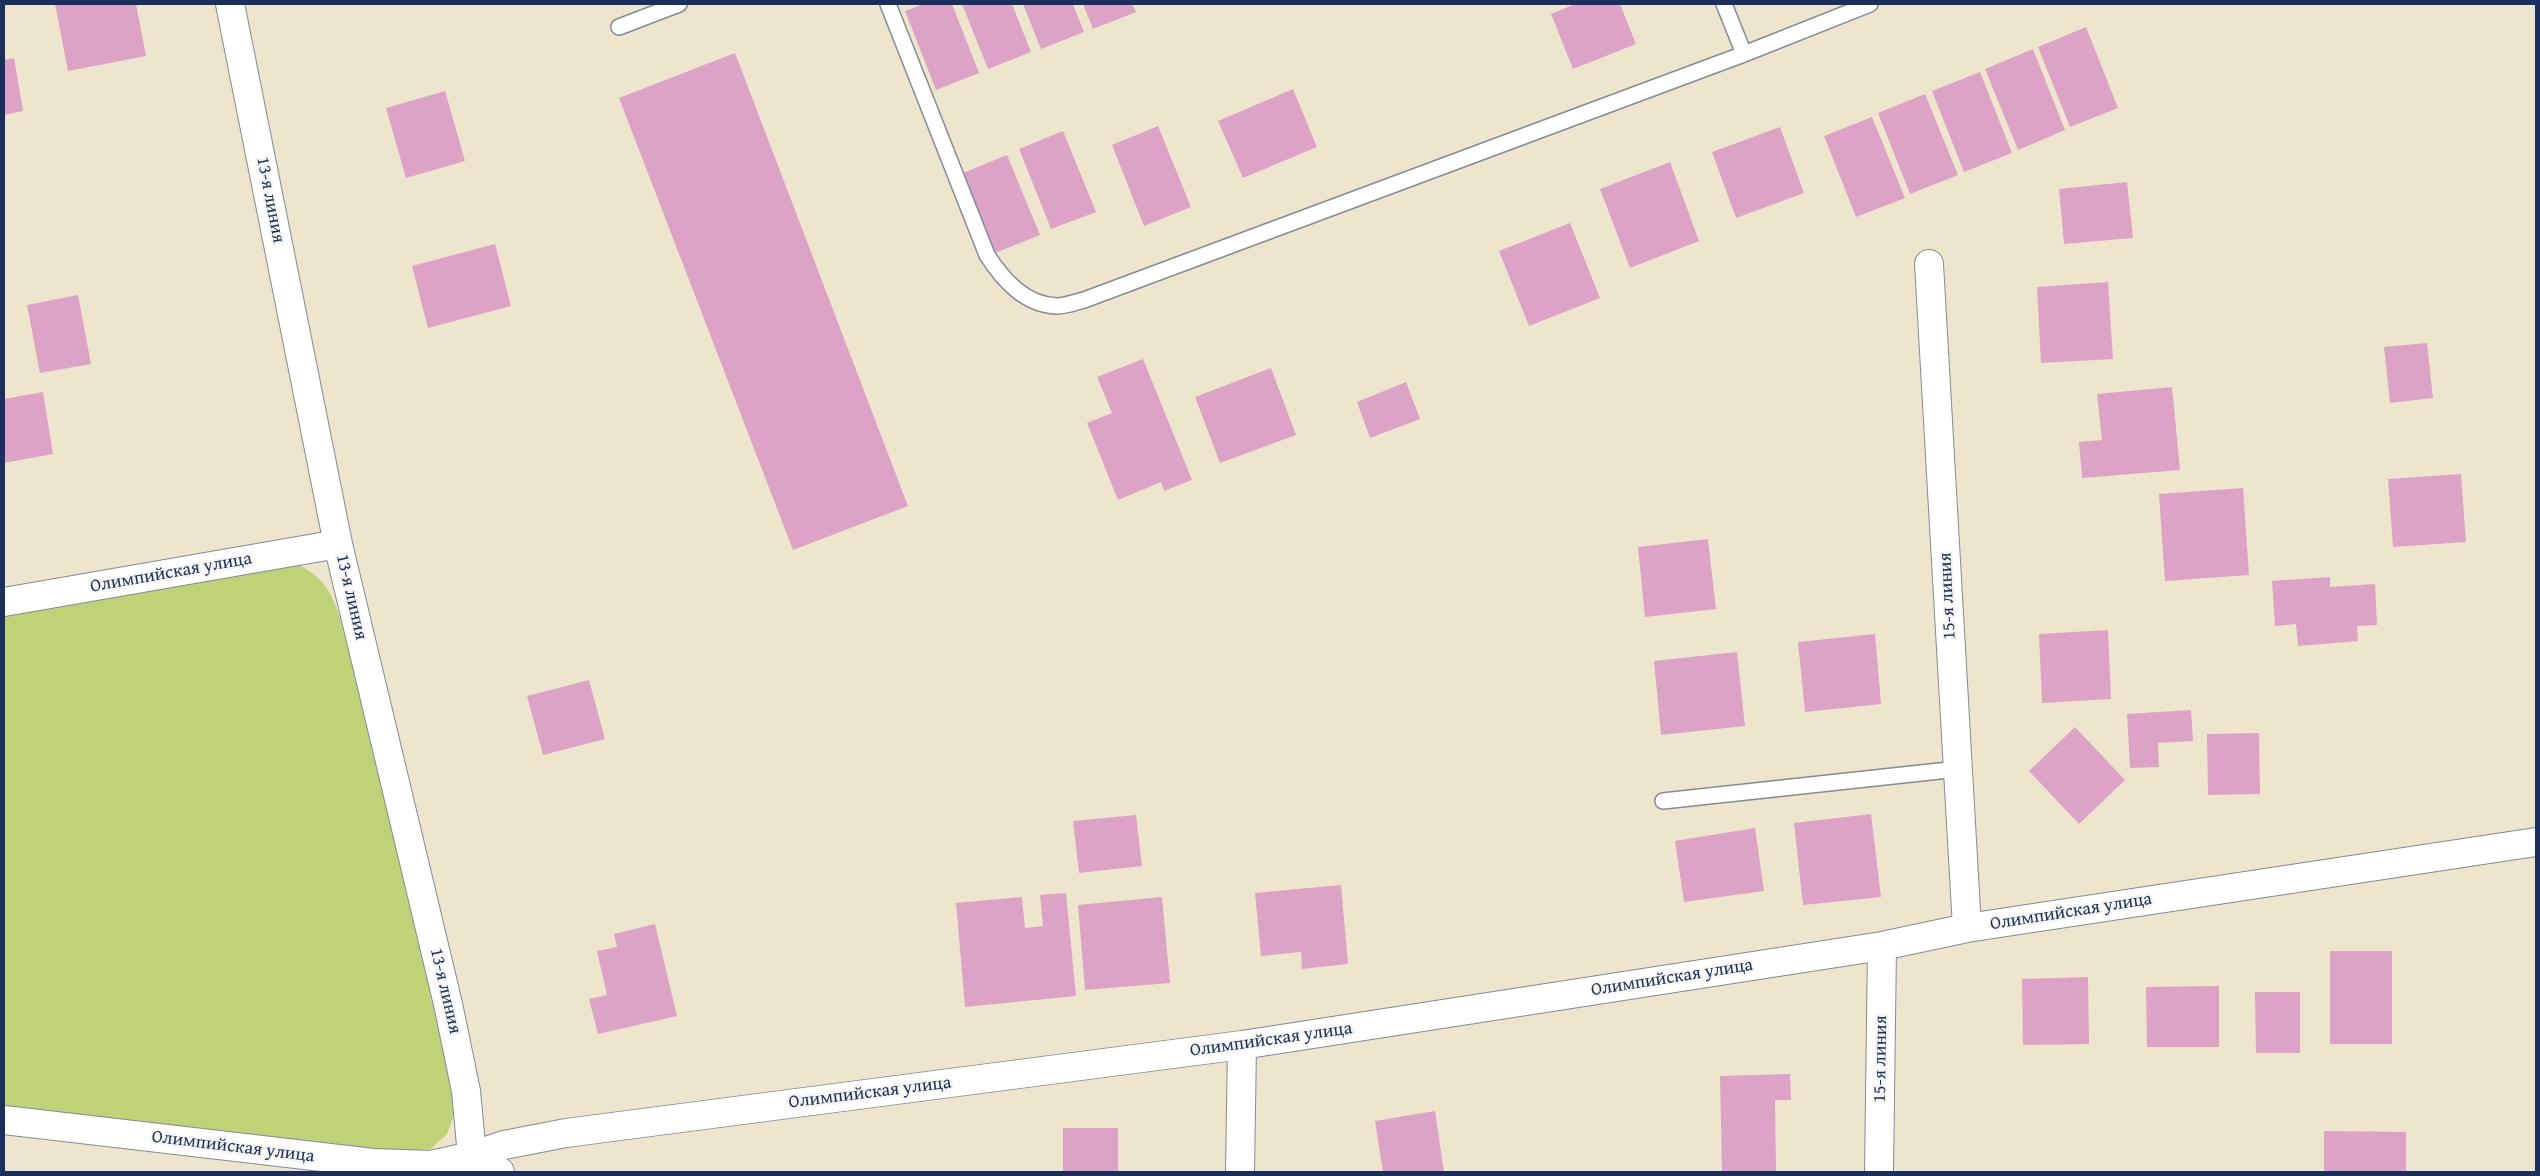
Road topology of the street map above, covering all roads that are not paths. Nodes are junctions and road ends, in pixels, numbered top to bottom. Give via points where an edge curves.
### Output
1 (230, 4) edge
2 (679, 4) edge
3 (888, 4) edge
4 (1724, 4) edge
5 (1870, 4) edge
6 (618, 27) dead end
7 (1744, 54) junction
8 (1928, 264) dead end
9 (338, 544) junction
10 (4, 602) edge
11 (1958, 769) junction
12 (1663, 801) dead end
13 (2536, 842) edge
14 (1967, 928) junction
15 (1882, 946) junction
16 (1242, 1045) junction
17 (4, 1120) edge
18 (472, 1156) junction
19 (500, 1172) edge
20 (1240, 1172) edge
21 (1879, 1172) edge

1 - 9 street, 13-я линия
2 - 6 lane
3 - 7 lane via 987,256 1002,278 1029,299 1058,306 1084,300
4 - 7 lane
5 - 7 lane
8 - 11 street, 15-я линия
9 - 10 street, Олимпийская улица
9 - 18 street, 13-я линия via 448,1004 466,1092
11 - 12 lane
11 - 14 street, 15-я линия
13 - 14 street, Олимпийская улица
14 - 15 street, Олимпийская улица
15 - 16 street, Олимпийская улица
15 - 21 street, 15-я линия
16 - 18 street, Олимпийская улица via 566,1133 504,1145
16 - 20 street
17 - 18 street, Олимпийская улица via 373,1163 431,1165
18 - 19 street

